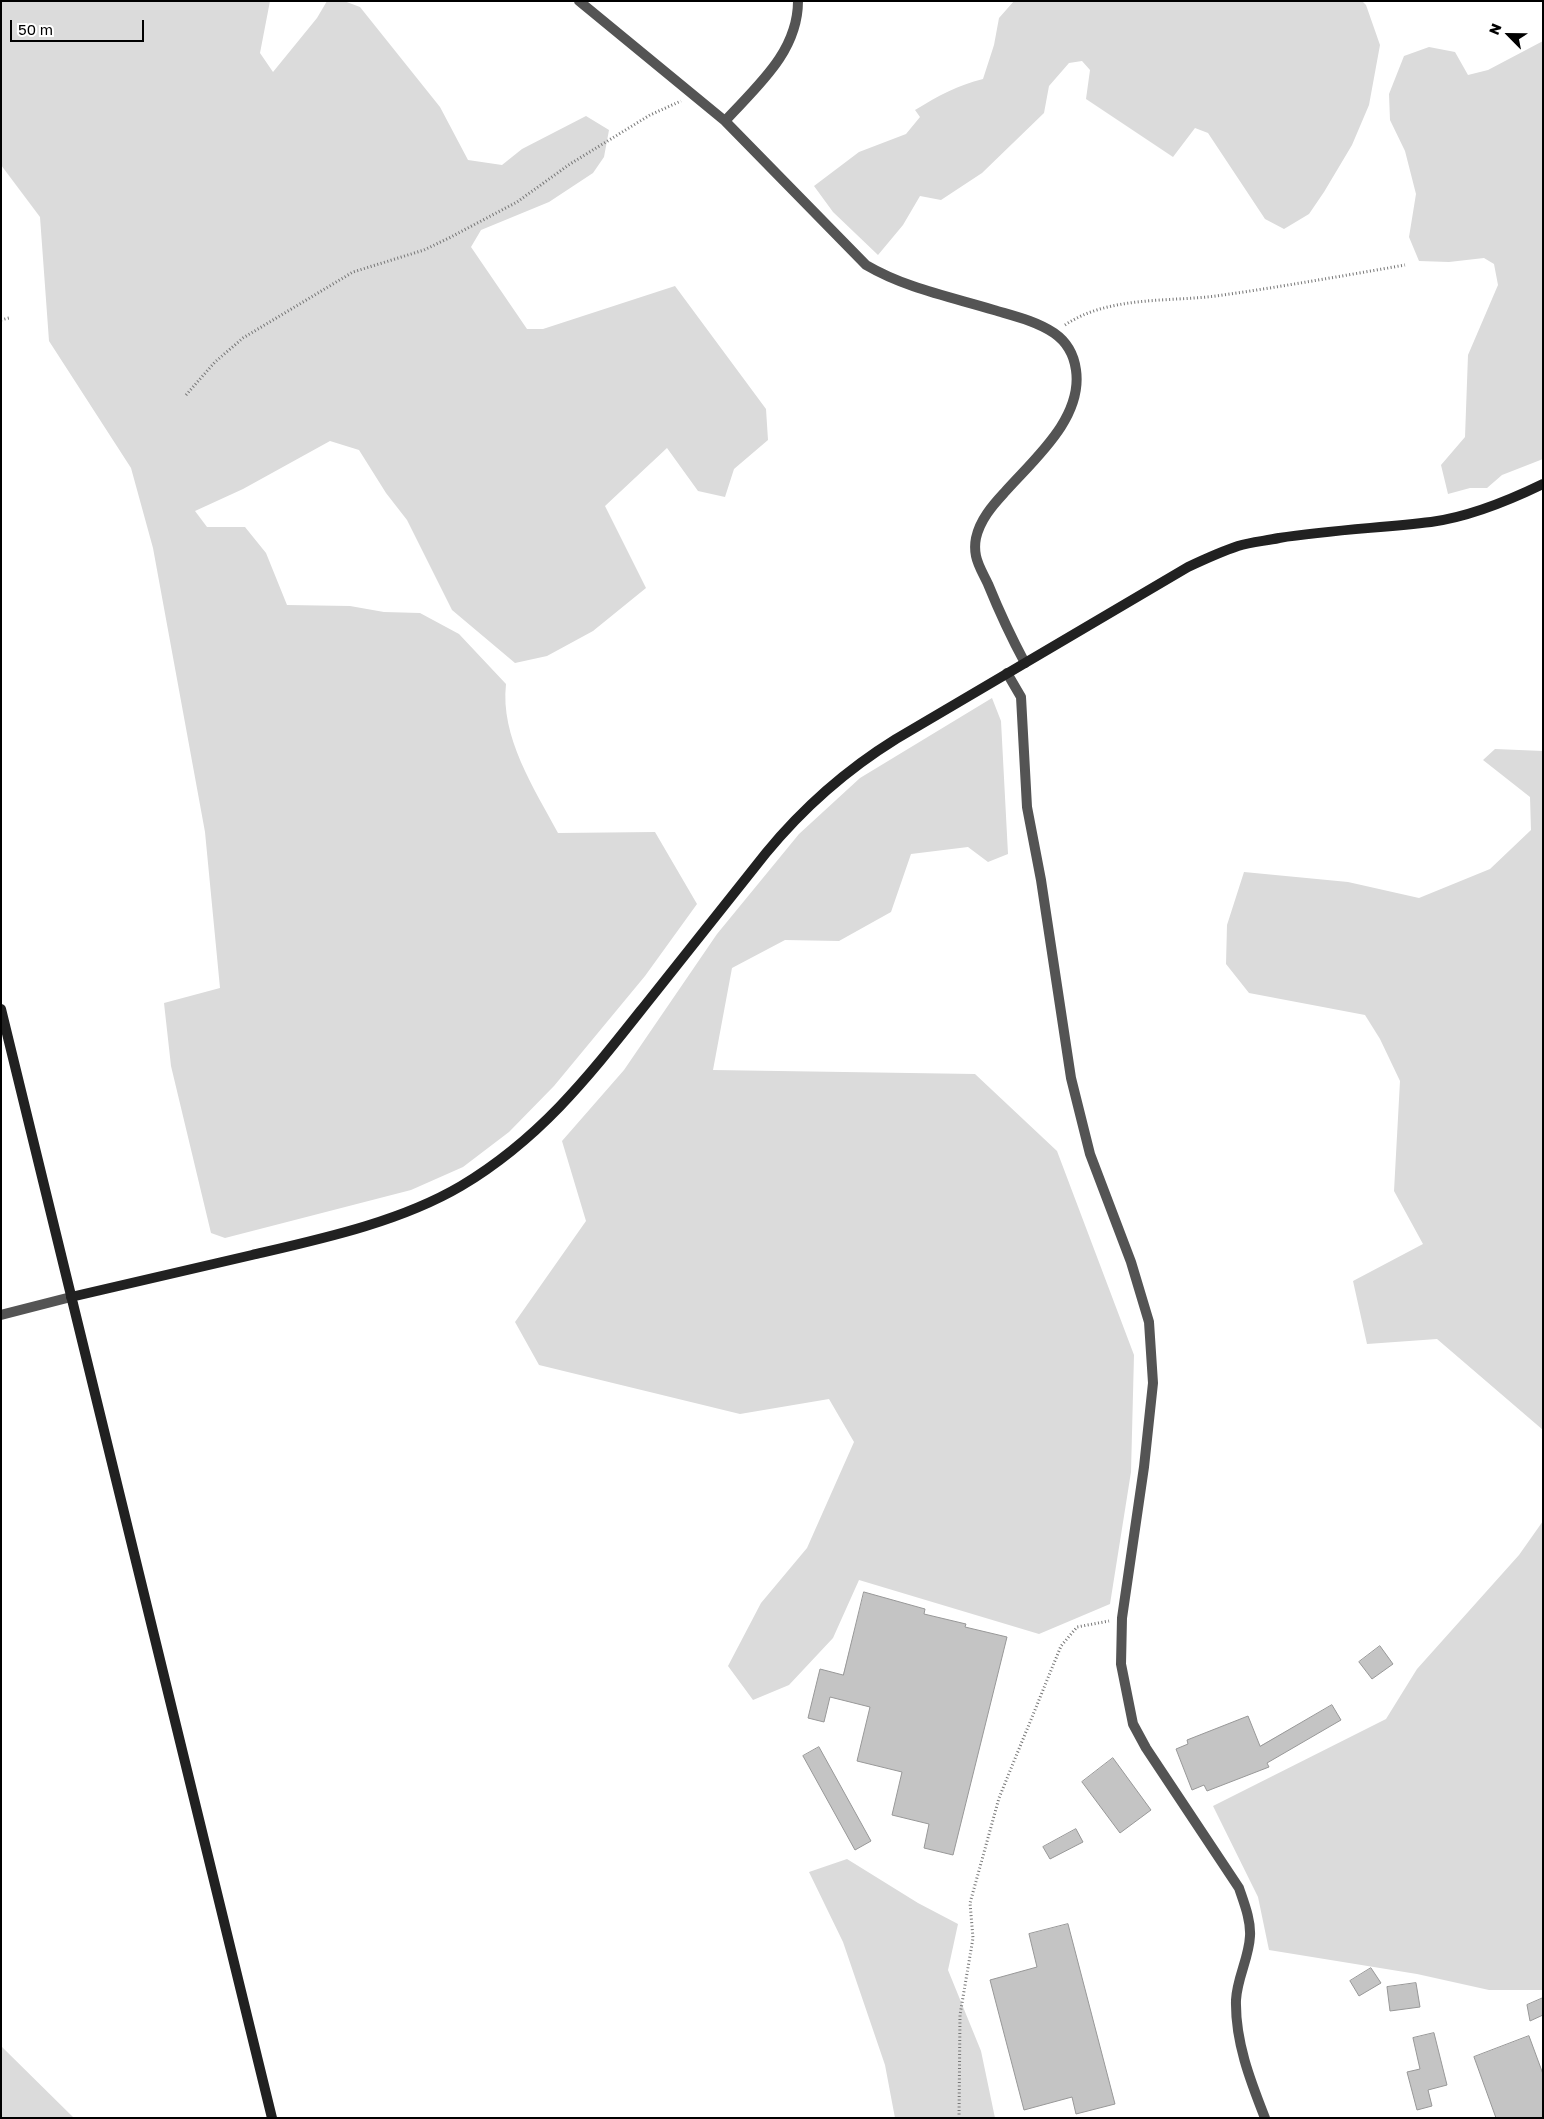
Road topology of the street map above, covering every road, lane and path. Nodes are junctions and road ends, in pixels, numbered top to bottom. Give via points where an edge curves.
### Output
1 (579, 1) edge
2 (798, 1) edge
3 (693, 95) junction
4 (724, 121) junction
5 (1405, 265) dead end
6 (9, 318) dead end
7 (1, 320) edge
8 (1054, 333) junction
9 (186, 396) dead end
10 (1543, 484) edge
11 (1025, 663) junction
12 (1007, 673) junction
13 (1, 1009) edge
14 (71, 1297) junction
15 (1, 1315) edge
16 (1122, 1618) junction
17 (272, 2118) edge
18 (959, 2118) edge
19 (1265, 2118) edge

1 - 3 street
2 - 4 street via 792,35 784,52 772,70
3 - 4 street
3 - 9 path via 650,115 570,164 517,202 449,238 424,250 353,272 243,338 215,362
4 - 8 street via 866,264 887,277 1031,321
5 - 8 path via 1216,296 1114,306 1078,316
6 - 7 path
8 - 11 street via 1075,358 1076,386 1068,417 992,506 976,538 976,556 1003,622
10 - 11 street via 1514,498 1432,522 1305,534 1239,546 1215,554
11 - 12 street
12 - 14 street via 862,760 790,823 585,1081 535,1132 496,1163 443,1195 377,1222 302,1244
12 - 16 street via 1021,697 1027,807 1071,1078 1090,1154 1131,1262 1149,1322 1153,1383
13 - 14 street
14 - 15 street
14 - 17 street
16 - 18 path via 1077,1627 1061,1646 1000,1798 970,1903 973,1938 960,2015
16 - 19 street via 1122,1664 1133,1724 1239,1888 1247,1913 1250,1937 1236,1997 1236,2024

